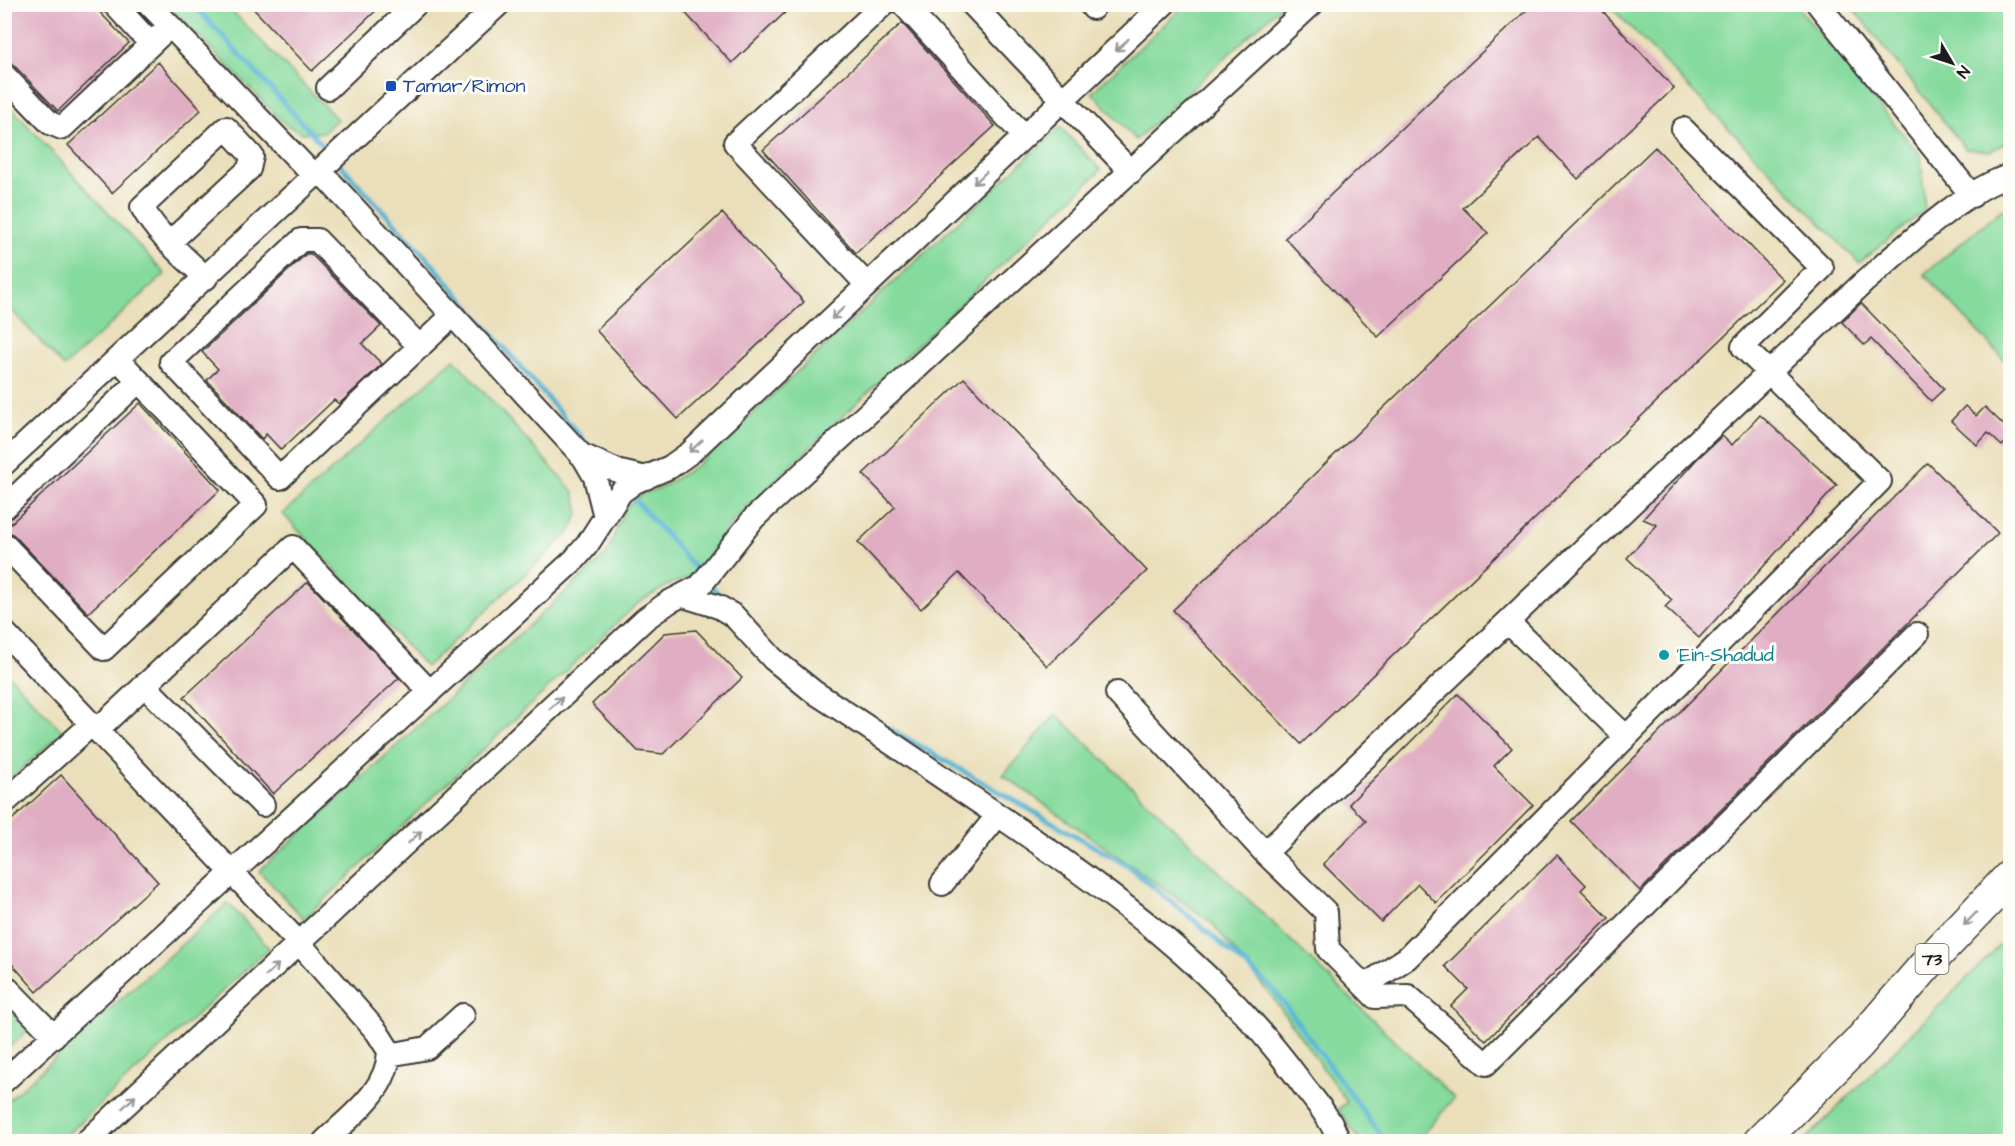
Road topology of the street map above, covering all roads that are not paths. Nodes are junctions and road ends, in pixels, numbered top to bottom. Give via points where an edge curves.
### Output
1 (114, 4) edge
2 (149, 4) edge
3 (416, 4) edge
4 (499, 4) edge
5 (884, 4) edge
6 (903, 4) edge
7 (972, 4) edge
8 (1164, 4) edge
9 (1312, 4) edge
10 (1818, 4) edge
11 (170, 26) junction
12 (151, 44) junction
13 (4, 75) edge
14 (328, 88) dead end
15 (1062, 101) junction
16 (1683, 129) dead end
17 (1024, 136) junction
18 (1131, 172) junction
19 (318, 174) junction
20 (2010, 176) edge
21 (1972, 196) junction
22 (170, 243) junction
23 (206, 278) junction
24 (867, 285) junction
25 (453, 315) junction
26 (420, 346) junction
27 (118, 359) junction
28 (1769, 374) junction
29 (139, 381) junction
30 (580, 454) junction
31 (4, 464) edge
32 (646, 478) junction
33 (4, 508) edge
34 (605, 517) junction
35 (4, 544) edge
36 (720, 562) junction
37 (684, 596) junction
38 (734, 616) junction
39 (1508, 622) junction
40 (4, 632) edge
41 (1917, 634) dead end
42 (144, 685) junction
43 (430, 692) junction
44 (1118, 693) dead end
45 (95, 727) junction
46 (1626, 737) junction
47 (4, 803) edge
48 (263, 805) dead end
49 (998, 815) junction
50 (1265, 852) junction
51 (233, 872) junction
52 (2010, 877) edge
53 (942, 884) dead end
54 (2010, 910) edge
55 (300, 944) junction
56 (4, 985) edge
57 (1364, 986) junction
58 (463, 1015) dead end
59 (54, 1036) junction
60 (1858, 1044) junction
61 (389, 1055) junction
62 (4, 1081) edge
63 (86, 1142) edge
64 (324, 1142) edge
65 (1339, 1142) edge
66 (1760, 1142) edge

1 - 12 street
2 - 11 street
3 - 14 street
4 - 19 street
5 - 24 street via 735,142
6 - 17 street
7 - 15 street
8 -> 15 street
9 - 18 street
10 - 21 street
11 - 12 street
11 - 19 street
12 - 13 street via 62,128 50,123
15 - 17 street
15 - 18 street
16 - 28 street via 1822,268 1743,347
17 -> 24 street
18 - 36 street via 754,518
19 - 23 street
19 - 25 street
20 - 21 street
21 - 28 street via 1934,222 1864,282
22 - 22 street via 249,169 252,156 226,128 142,207 149,221
22 - 23 street
23 - 27 street
24 -> 32 street via 691,452
25 - 26 street
25 - 30 street
26 - 26 street via 280,478 171,362 301,240 310,238 317,240
27 - 29 street
27 - 31 street
28 - 39 street
28 - 46 street via 1880,481
29 - 33 street
29 - 35 street via 256,505 104,649
30 - 32 street via 620,472
30 - 34 street via 595,477
32 - 34 street via 621,492
34 - 43 street via 575,559
36 - 37 street via 700,586
36 - 38 street via 723,588
37 - 38 street
55 -> 37 street via 645,619
38 - 49 street via 773,658 814,692
39 - 46 street
39 - 50 street
40 - 45 street
41 - 57 street via 1486,1064 1408,996 1375,997
42 - 43 street via 293,547
42 - 45 street
42 - 48 street
43 - 51 street
44 - 50 street
45 - 47 street
45 - 51 street
46 - 57 street via 1407,958
49 - 53 street
49 - 65 street via 1125,904 1209,977 1288,1065
50 - 57 street via 1326,912 1328,949
51 - 55 street
51 - 59 street
52 -> 60 highway, 73
54 - 60 highway, 73 via 1956,964
55 - 61 street via 377,1032
63 -> 55 street
56 - 59 street
58 - 61 street via 427,1048
59 - 62 street
60 - 66 highway, 73
61 - 64 street via 384,1078 376,1089

